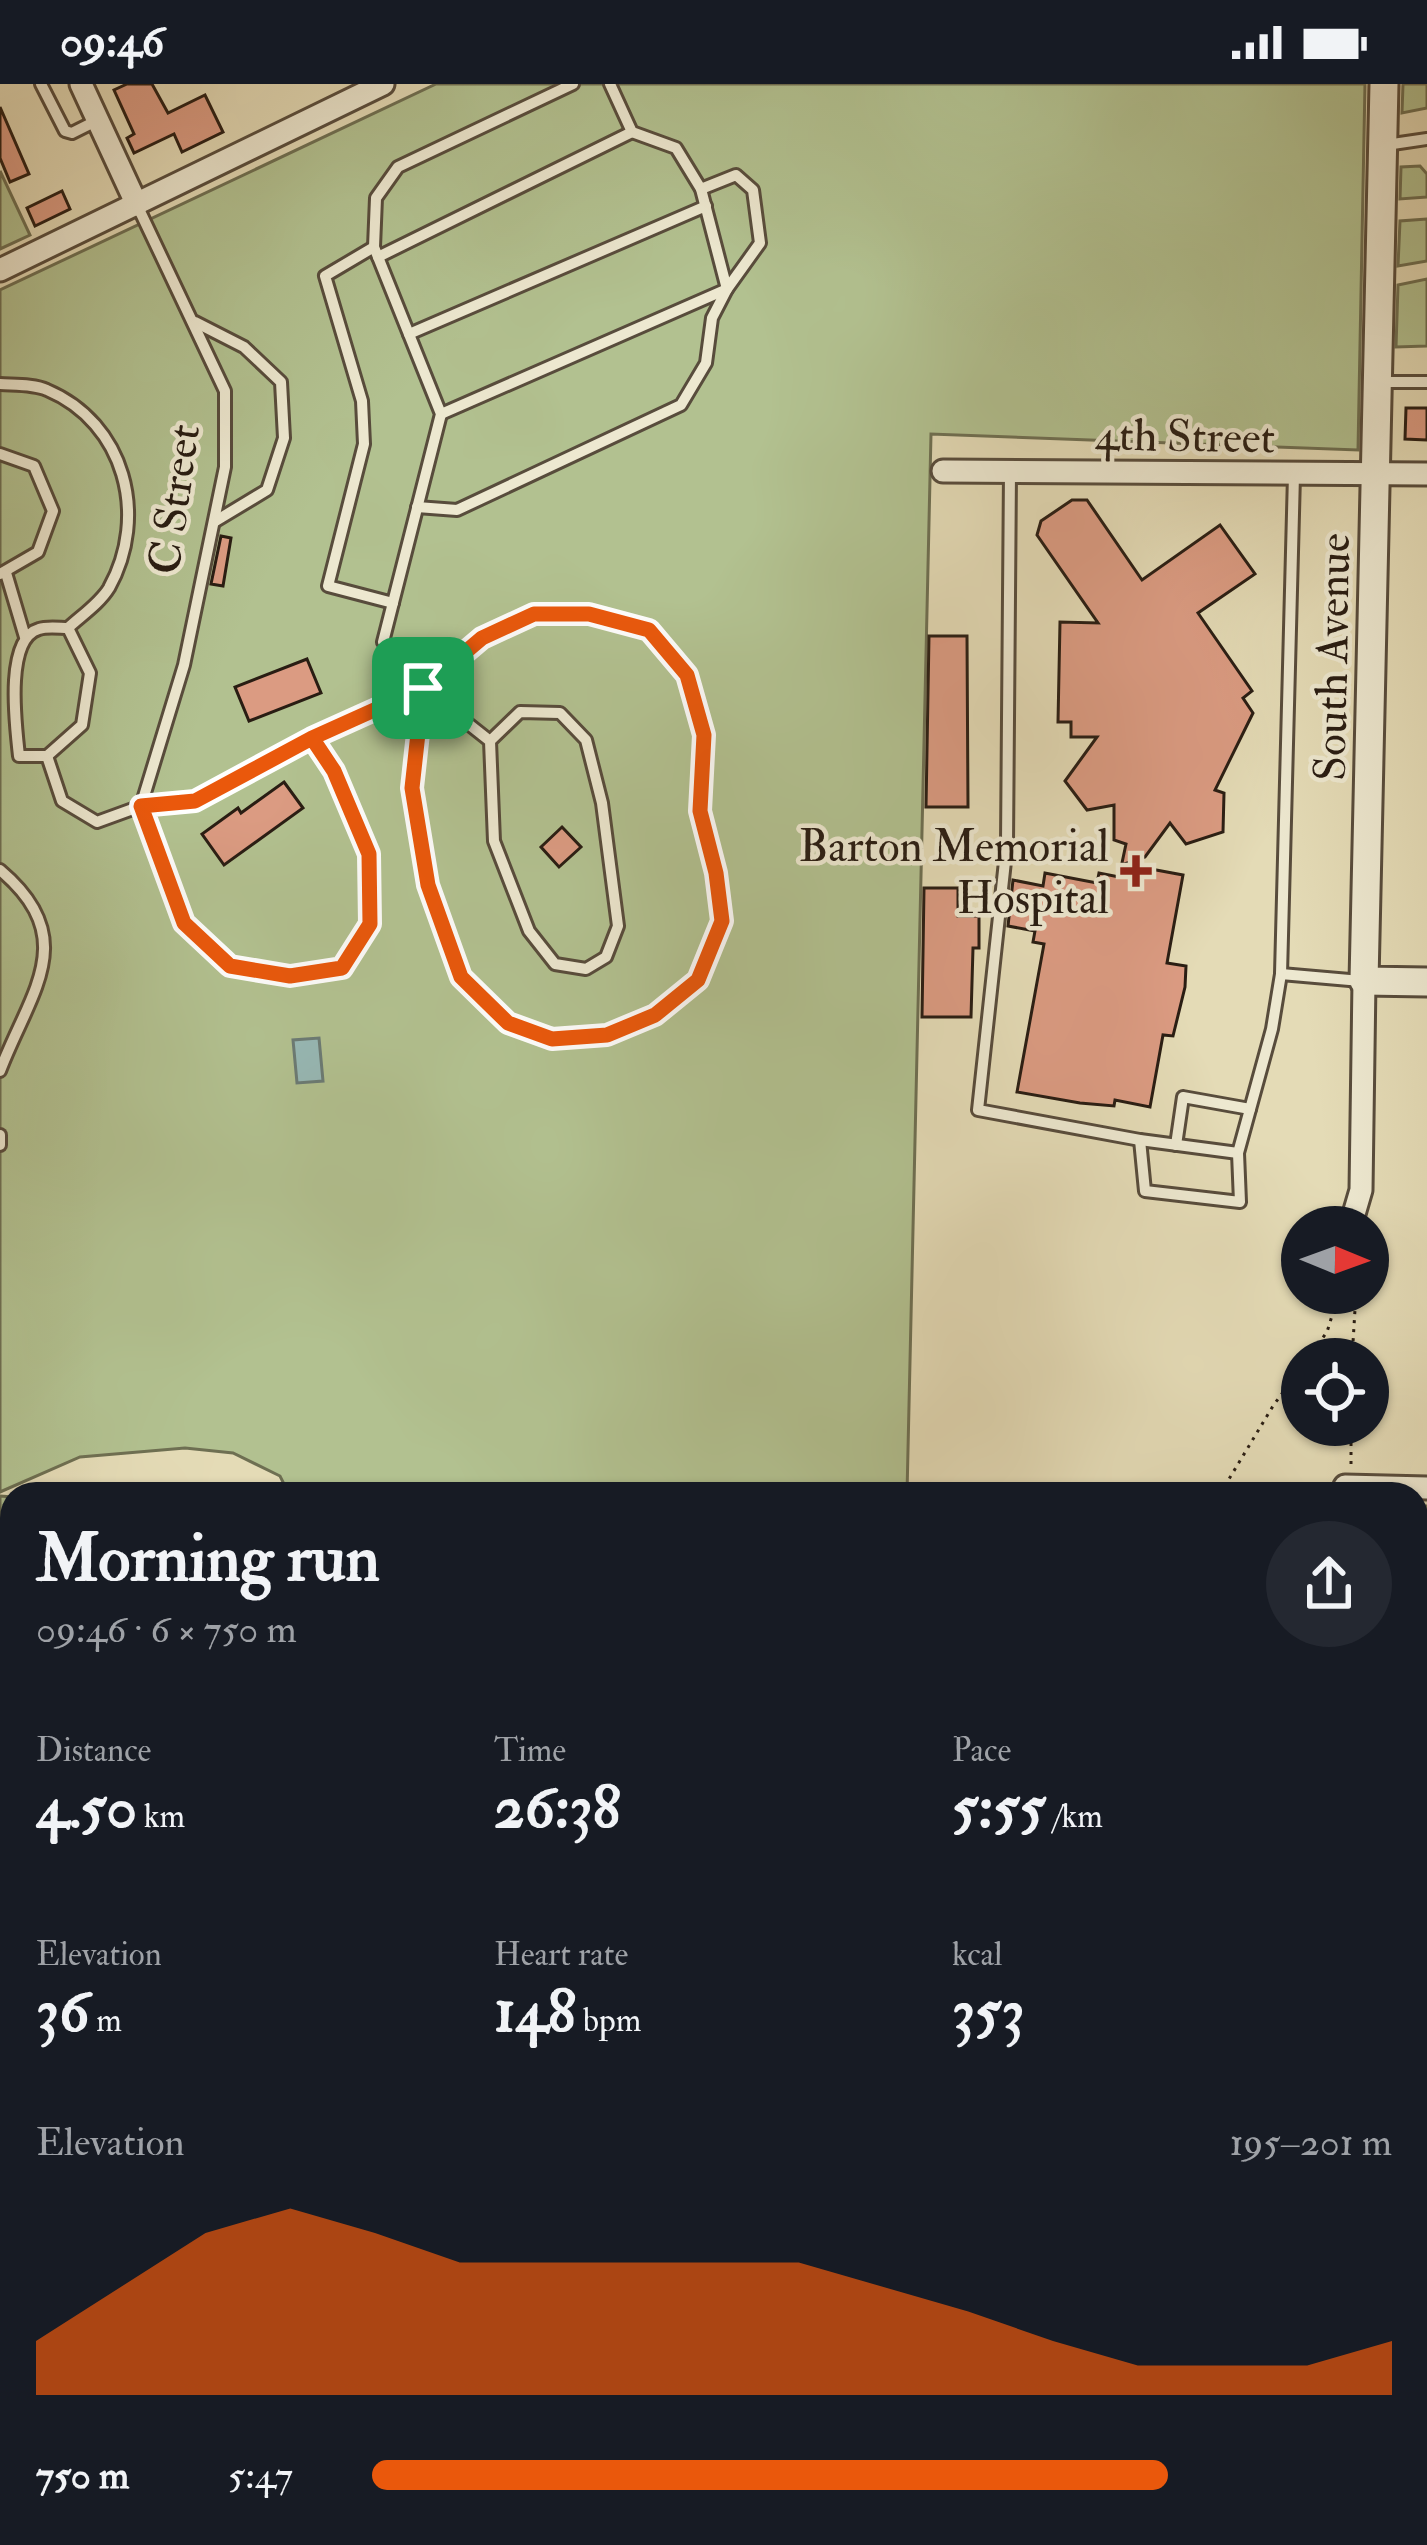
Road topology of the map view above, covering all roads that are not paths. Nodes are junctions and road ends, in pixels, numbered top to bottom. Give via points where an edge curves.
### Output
1 (41, 84) edge
2 (81, 84) edge
3 (383, 84) edge
4 (573, 84) edge
5 (610, 84) edge
6 (1384, 84) edge
7 (98, 120) junction
8 (632, 132) junction
9 (1427, 139) edge
10 (1383, 146) junction
11 (701, 189) junction
12 (137, 205) junction
13 (706, 206) junction
14 (376, 252) junction
15 (0, 270) edge
16 (727, 289) junction
17 (192, 320) junction
18 (409, 334) junction
19 (1379, 382) junction
20 (1427, 382) edge
21 (0, 383) edge
22 (441, 414) junction
23 (0, 454) edge
24 (943, 471) dead end
25 (1010, 472) junction
26 (1378, 473) junction
27 (1427, 474) edge
28 (1294, 475) junction
29 (417, 507) junction
30 (214, 522) junction
31 (3, 573) edge
32 (393, 603) junction
33 (68, 628) junction
34 (25, 637) junction
35 (17, 655) junction
36 (0, 657) edge
37 (423, 688) junction
38 (312, 738) junction
39 (490, 741) junction
40 (19, 756) junction
41 (47, 756) junction
42 (0, 758) edge
43 (141, 806) junction
44 (0, 870) edge
45 (1281, 974) junction
46 (1364, 981) junction
47 (1427, 982) edge
48 (0, 1070) edge
49 (1250, 1108) junction
50 (0, 1135) edge
51 (1140, 1140) junction
52 (0, 1145) edge
53 (1176, 1145) junction
54 (1238, 1153) junction
55 (1356, 1206) edge

1 - 7 lane via 65,131
2 - 7 street, C Street
3 - 12 street
4 - 14 lane via 398,167 376,198
5 - 8 lane
6 - 10 street, South Avenue
7 - 12 street, C Street
8 - 11 lane via 676,148
8 - 14 lane
9 - 10 lane
10 - 19 street, South Avenue
11 - 13 lane
11 - 16 lane via 736,175 753,190 760,243
12 - 15 street
12 - 17 lane, C Street
13 - 16 lane
13 - 18 lane
14 - 18 lane
14 - 32 lane via 325,276 362,401 364,444 328,586
16 - 22 lane
16 - 29 lane via 712,317 706,363 680,405 457,510
17 - 30 lane, C Street via 225,391 225,467
17 - 30 lane via 244,347 281,382 284,439 267,490
18 - 22 lane
19 - 20 lane
19 - 26 street, South Avenue
21 - 33 lane via 45,388 97,422 124,472 129,534 107,591
22 - 29 lane
23 - 31 lane via 34,466 53,511 38,551
24 - 25 street, 4th Street
25 - 28 street, 4th Street
25 - 51 lane via 1007,843 978,1110
26 - 27 street, 4th Street
26 - 28 street, 4th Street
26 - 46 street, South Avenue
28 - 45 lane
29 - 32 lane
30 - 43 lane, C Street via 184,665
31 - 34 lane
32 - 37 lane via 383,642
33 - 34 lane
33 - 41 lane via 90,673 82,725
34 - 35 lane
35 - 36 lane
35 - 40 lane
37 - 37 lane via 412,788 428,885 461,977 508,1023 552,1039 607,1035 655,1015 698,980 722,921 700,811 704,735 687,675 649,630 589,614 534,614 482,638
37 - 38 lane
37 - 39 lane
38 - 43 lane via 195,801
38 - 43 lane via 369,854 370,924 342,968 290,976 230,966 184,923
39 - 39 lane via 494,841 529,931 555,964 586,968 606,957 618,926 586,740 560,713 520,712
40 - 41 lane
40 - 42 lane
41 - 43 lane via 62,800 97,821
44 - 48 lane via 26,892 43,932 45,972
45 - 46 lane
45 - 49 lane
46 - 47 street
46 - 55 street, South Avenue
49 - 53 lane via 1184,1097
49 - 54 lane
50 - 52 lane
51 - 53 lane
51 - 54 lane via 1145,1191 1240,1202
53 - 54 lane

